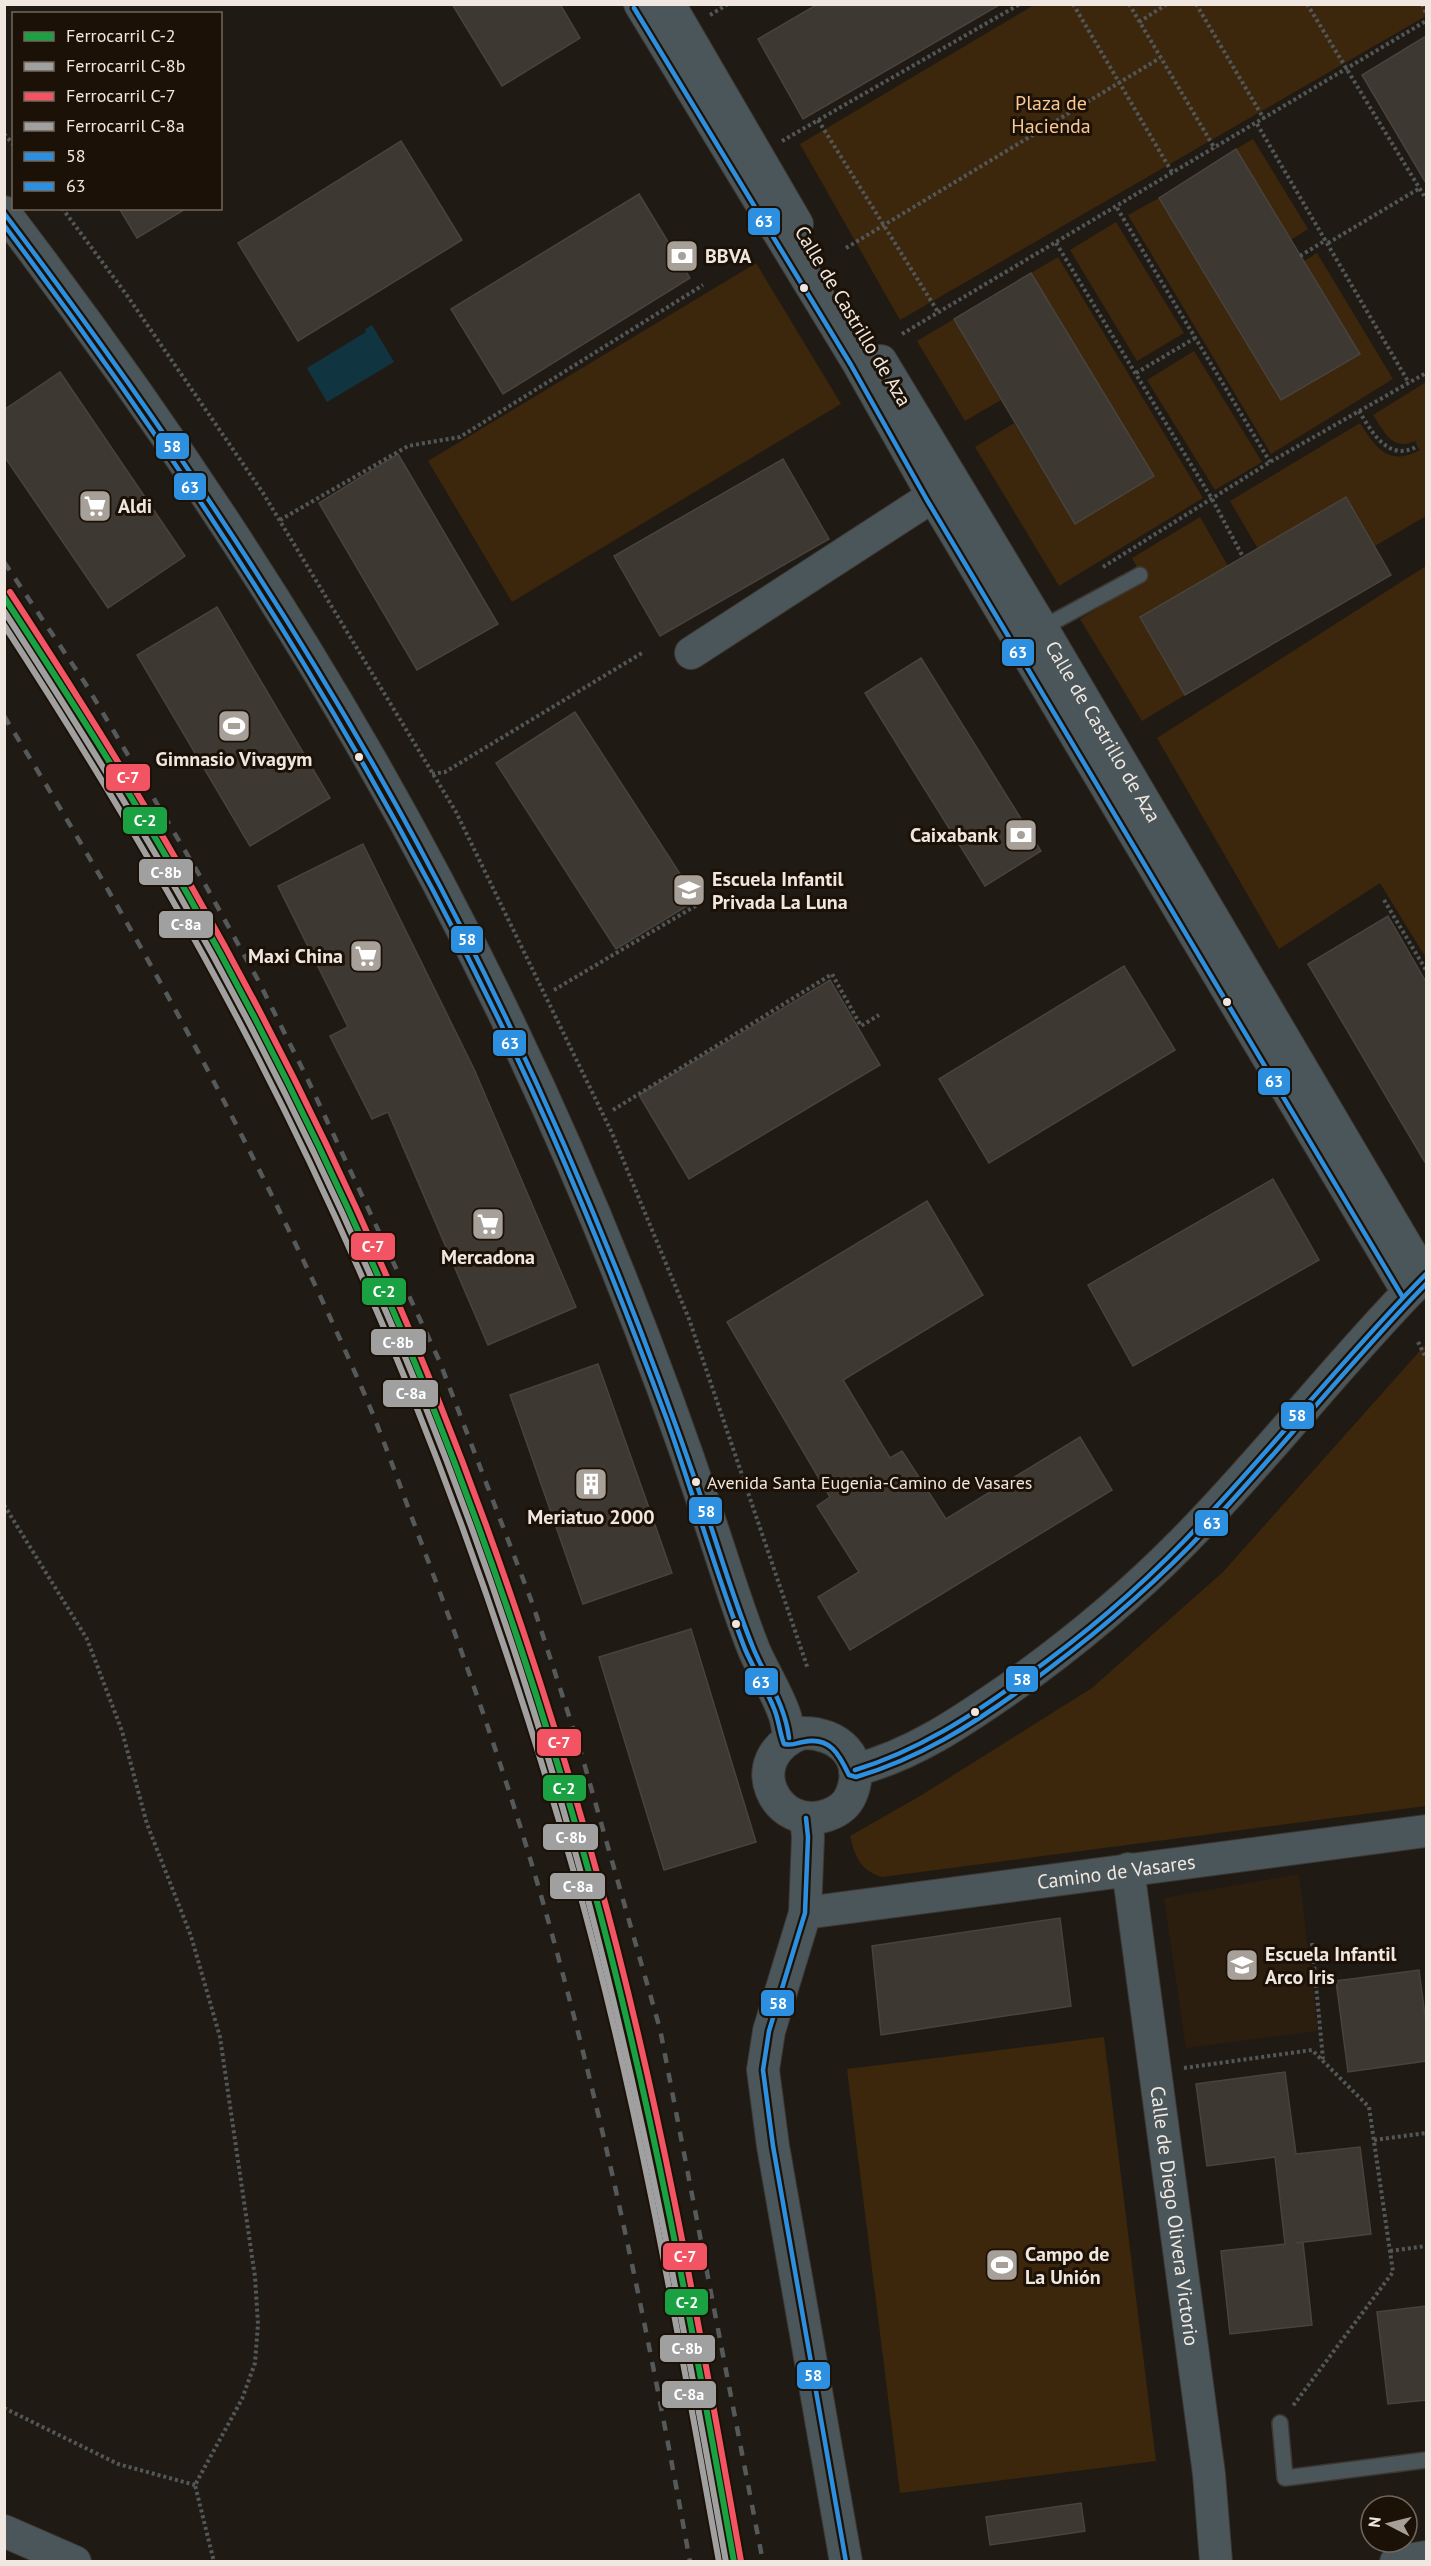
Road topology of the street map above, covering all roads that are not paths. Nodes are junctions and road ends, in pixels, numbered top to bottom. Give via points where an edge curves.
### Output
1 (640, 4) edge
2 (675, 6) edge
3 (4, 212) edge
4 (933, 496) junction
5 (1140, 575) dead end
6 (1042, 628) junction
7 (691, 653) dead end
8 (1420, 1281) edge
9 (789, 1738) junction
10 (855, 1770) junction
11 (806, 1818) junction
12 (1426, 1831) edge
13 (1128, 1869) junction
14 (805, 1913) junction
15 (1280, 2423) road end
16 (1426, 2460) edge
17 (4, 2531) edge
18 (75, 2562) edge
19 (846, 2562) edge
20 (1216, 2562) edge

1 - 4 street, Calle de Castrillo de Aza
2 - 6 street, Calle de Castrillo de Aza via 796,222
3 - 9 street via 89,324 239,544 366,753 440,889 509,1024 617,1267 688,1457 743,1622 784,1712
4 - 7 street
4 - 8 street, Calle de Castrillo de Aza
5 - 6 lane
6 - 8 street, Calle de Castrillo de Aza
8 - 10 street via 1377,1324 1201,1524 1120,1602 1057,1654 975,1712 921,1745
9 - 10 street via 817,1733 837,1739 847,1749
9 - 11 street via 776,1749 768,1768 769,1785 788,1811
10 - 11 street via 848,1802 837,1812
11 - 14 street
12 - 13 street, Camino de Vasares
13 - 14 street, Camino de Vasares
13 - 20 street, Calle de Diego Olivera Victorio via 1209,2474
14 - 19 street via 769,2031 763,2070
15 - 16 lane via 1285,2478
17 - 18 street

